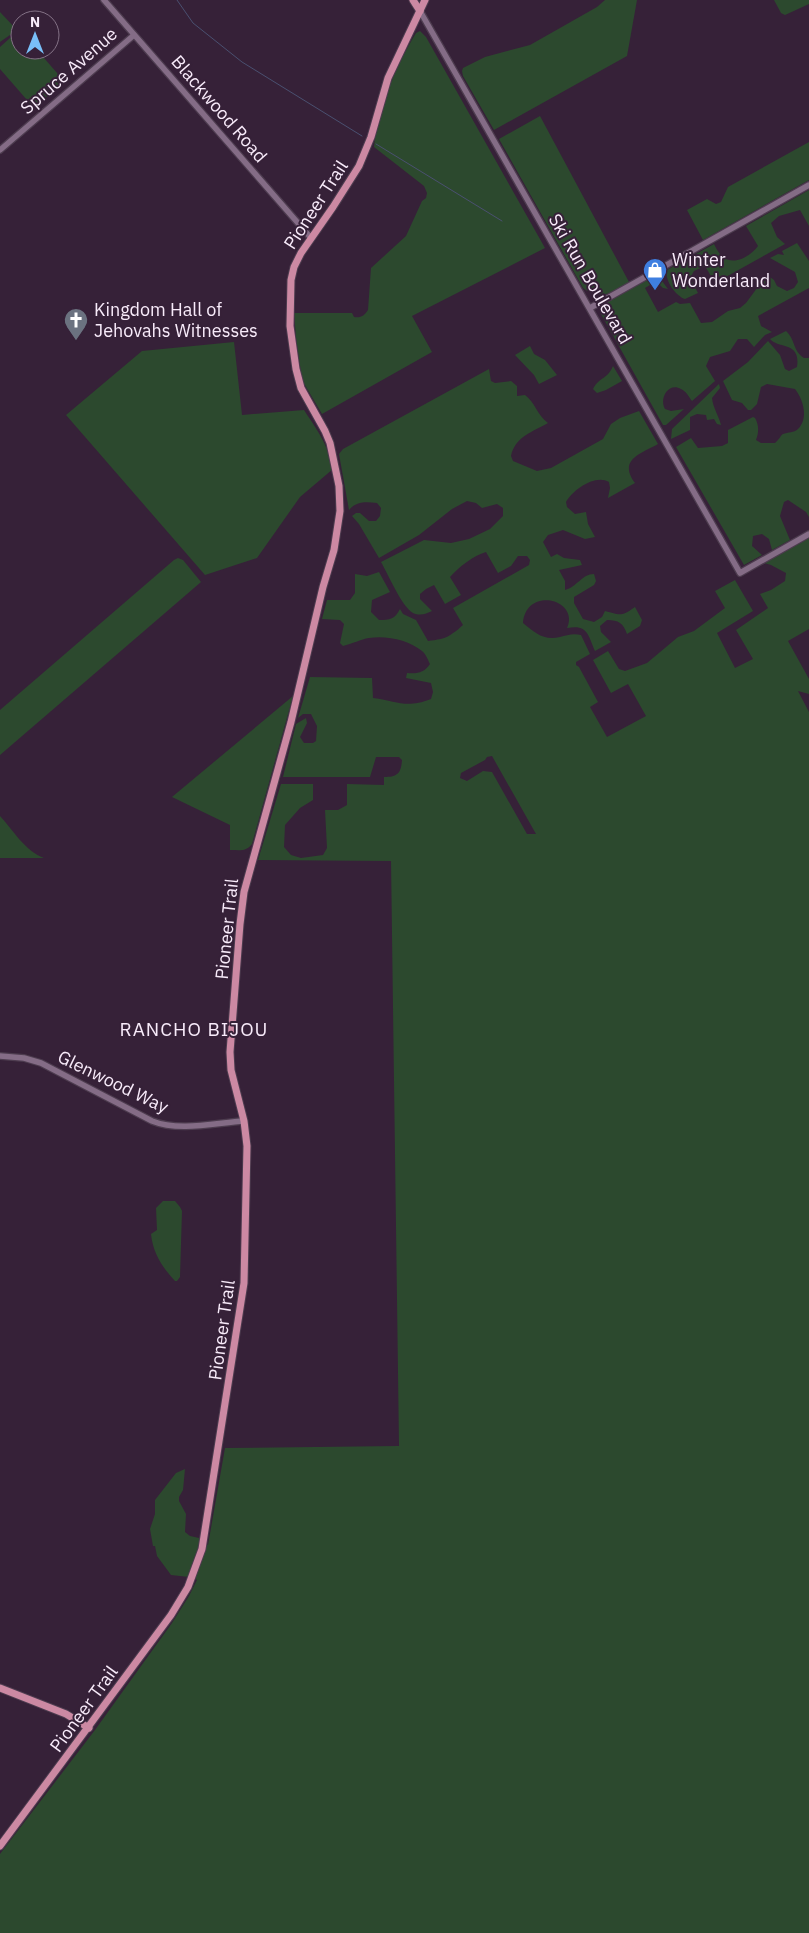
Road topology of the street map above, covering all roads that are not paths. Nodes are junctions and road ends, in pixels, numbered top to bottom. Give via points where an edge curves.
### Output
1 (104, 0) edge
2 (413, 0) edge
3 (425, 0) edge
4 (420, 11) junction
5 (134, 35) junction
6 (0, 150) edge
7 (809, 185) edge
8 (311, 238) junction
9 (590, 308) junction
10 (809, 534) edge
11 (0, 1056) edge
12 (244, 1121) junction
13 (0, 1688) edge
14 (89, 1728) junction
15 (0, 1846) edge

1 - 5 street, Blackwood Road
2 - 4 main road, Ski Run Boulevard
3 - 4 main road, Pioneer Trail
4 - 8 main road, Pioneer Trail via 388,78 359,166
4 - 9 street, Ski Run Boulevard
5 - 6 street, Spruce Avenue
5 - 8 street, Blackwood Road
7 - 9 street
8 - 12 main road, Pioneer Trail via 292,273 290,336 301,388 333,451 339,486 339,519 291,722 242,905 230,1052
9 - 10 street, Ski Run Boulevard via 740,573
11 - 12 street, Glenwood Way via 40,1063 164,1125
12 - 14 main road, Pioneer Trail via 248,1153 244,1283 202,1549 177,1607
13 - 14 main road via 60,1712
14 - 15 main road, Pioneer Trail

